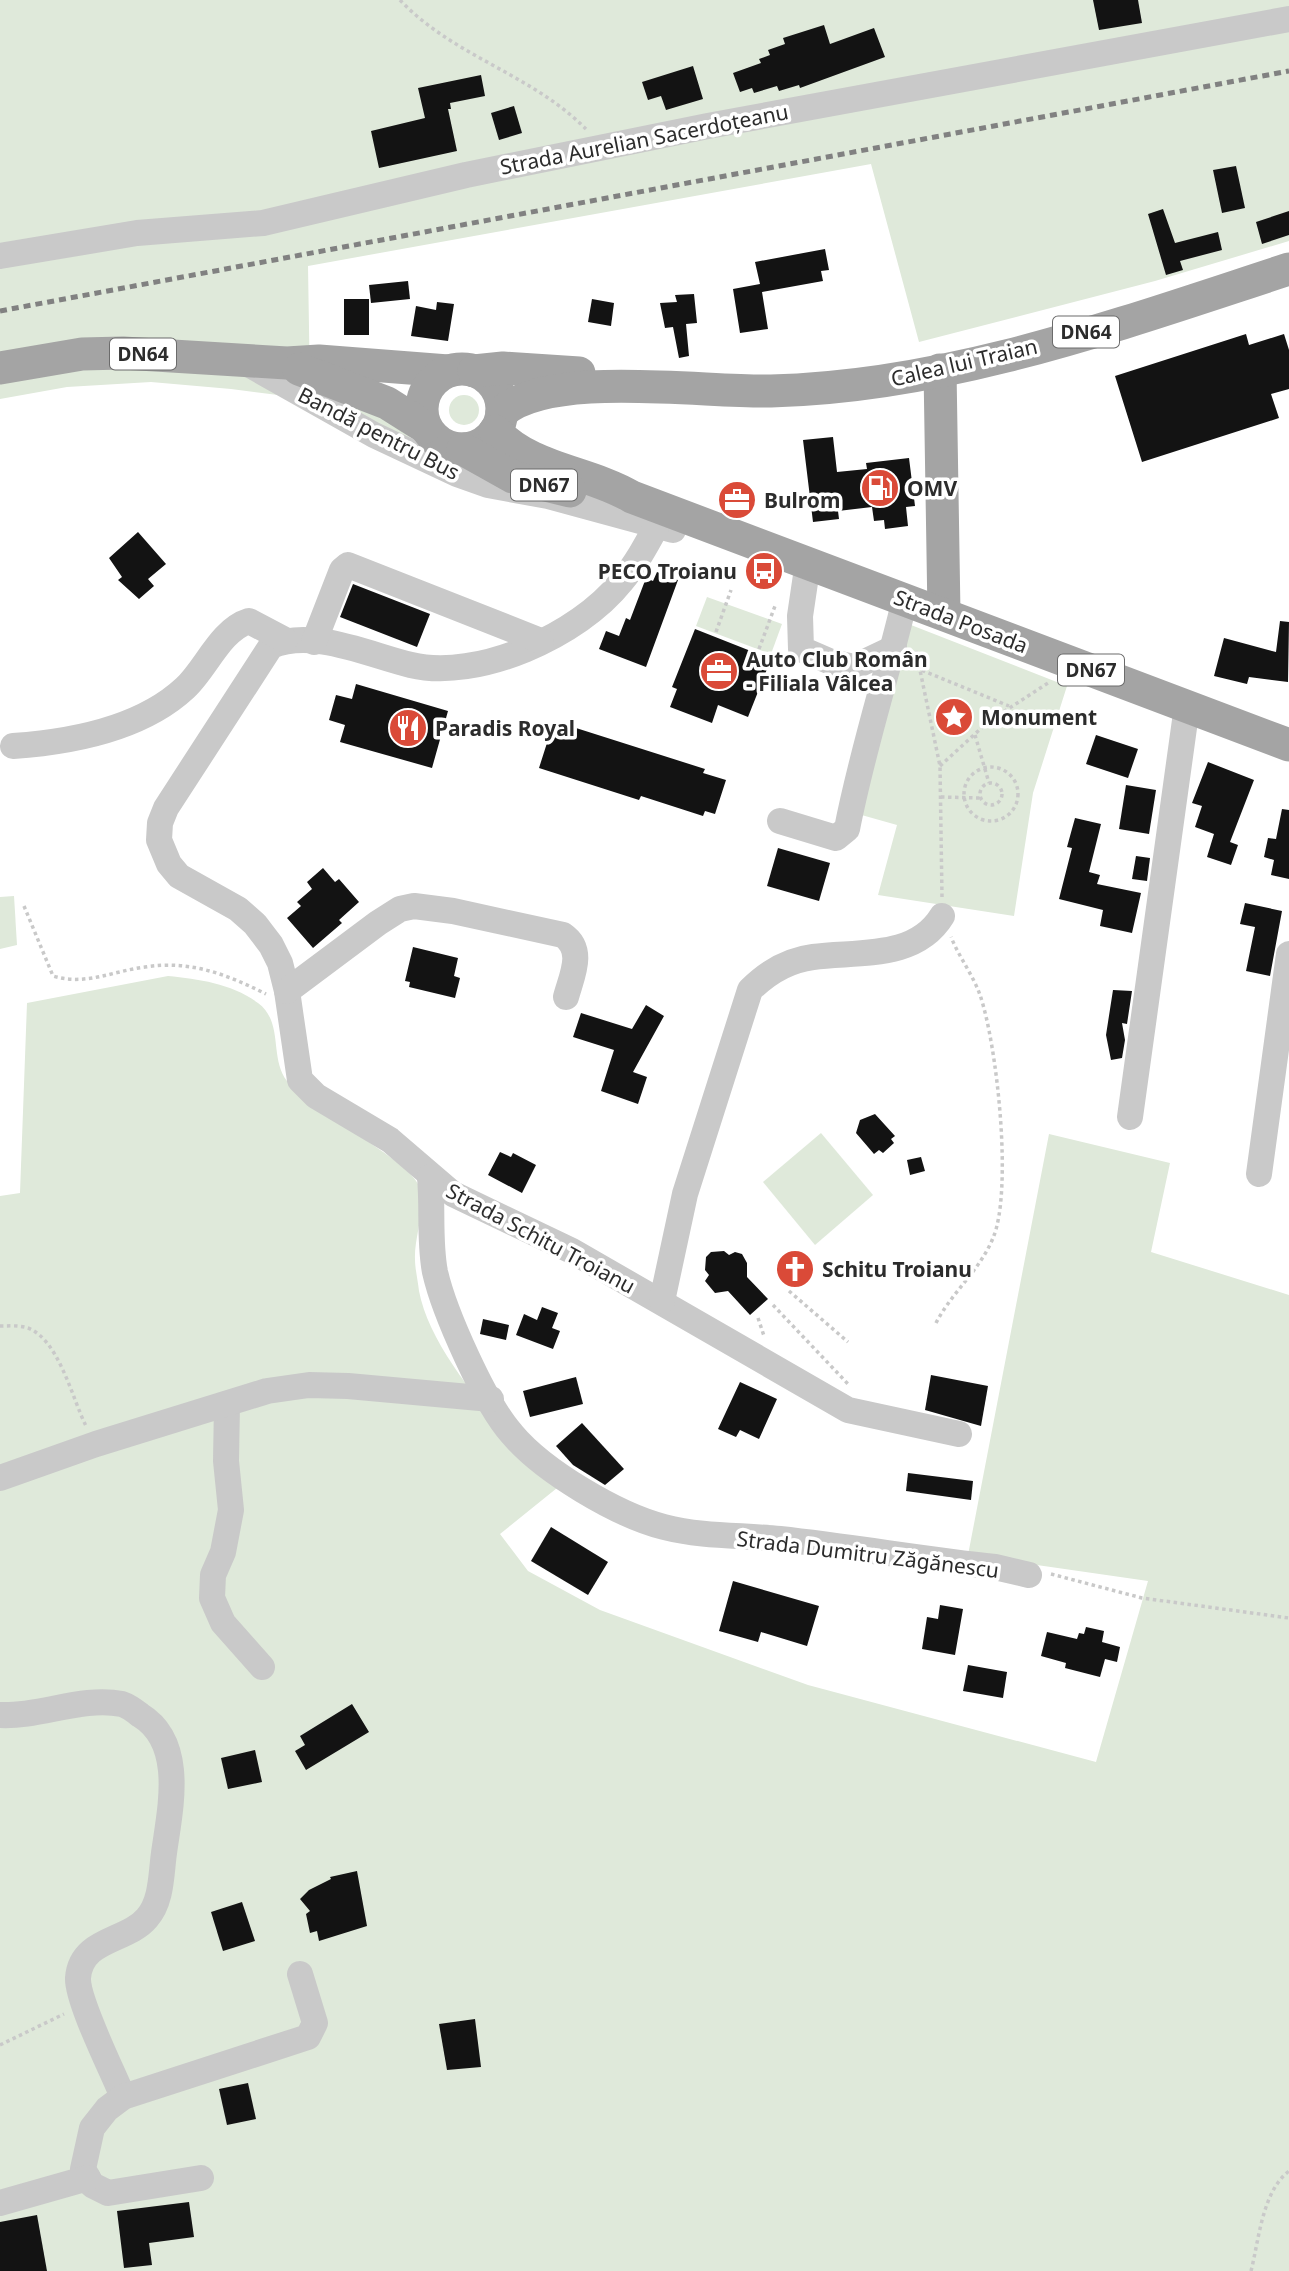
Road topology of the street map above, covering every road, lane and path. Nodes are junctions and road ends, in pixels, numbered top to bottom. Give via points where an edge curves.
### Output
1 (400, 0) edge
2 (1289, 19) edge
3 (604, 148) junction
4 (0, 256) edge
5 (1289, 269) edge
6 (239, 359) junction
7 (287, 363) junction
8 (0, 368) edge
9 (940, 370) junction
10 (461, 371) junction
11 (628, 385) junction
12 (499, 421) junction
13 (425, 427) junction
14 (463, 449) junction
15 (632, 497) junction
16 (662, 517) junction
17 (806, 570) junction
18 (731, 590) dead end
19 (775, 606) dead end
20 (903, 607) junction
21 (944, 614) junction
22 (716, 632) dead end
23 (285, 640) junction
24 (541, 641) junction
25 (314, 642) junction
26 (759, 649) dead end
27 (900, 650) junction
28 (1064, 660) junction
29 (919, 669) junction
30 (1010, 706) junction
31 (1187, 706) junction
32 (975, 734) junction
33 (1289, 745) edge
34 (13, 746) dead end
35 (940, 766) junction
36 (984, 767) junction
37 (989, 783) junction
38 (940, 797) junction
39 (964, 798) junction
40 (981, 798) junction
41 (780, 821) dead end
42 (24, 906) dead end
43 (942, 916) junction
44 (1289, 954) edge
45 (566, 997) dead end
46 (288, 999) junction
47 (1130, 1117) dead end
48 (1259, 1174) dead end
49 (430, 1177) junction
50 (789, 1291) dead end
51 (657, 1299) junction
52 (773, 1305) dead end
53 (936, 1322) dead end
54 (0, 1326) edge
55 (848, 1342) dead end
56 (491, 1399) junction
57 (227, 1404) junction
58 (837, 1404) junction
59 (959, 1434) dead end
60 (96, 1444) junction
61 (0, 1478) edge
62 (1029, 1575) joint
63 (1289, 1618) edge
64 (262, 1667) dead end
65 (0, 1715) edge
66 (300, 1975) dead end
67 (85, 2004) junction
68 (0, 2045) edge
69 (123, 2097) junction
70 (1289, 2171) edge
71 (88, 2178) junction
72 (201, 2178) dead end
73 (0, 2203) edge
74 (1251, 2271) edge

1 - 3 path via 422,24 459,48 549,95
2 - 3 street, Strada Aurelian Sacerdoțeanu
3 - 4 street, Strada Aurelian Sacerdoțeanu via 263,223 137,233
5 - 9 main road, Calea lui Traian / DN64 via 1071,337
6 - 7 main road, Calea lui Traian / DN64
6 - 8 main road, Calea lui Traian / DN64 via 82,354
6 - 16 street, Bandă pentru Bus via 374,435 457,474 488,485
7 - 10 main road, Calea lui Traian / DN64
7 - 13 main road, Calea lui Traian / DN64 via 387,403
9 - 11 main road, Calea lui Traian / DN64 via 857,384 772,391
9 - 21 main road
10 - 11 main road, Calea lui Traian / DN64 via 503,368 588,373
10 - 12 main road via 495,387
10 - 13 main road via 427,388 422,401
11 - 12 main road, Calea lui Traian / DN64 via 539,392 521,398
12 - 14 main road via 482,444
12 - 15 main road, Strada Posada / DN67 via 522,454 612,485
13 - 14 main road via 444,446
14 - 15 main road, Strada Posada / DN67 via 513,477 574,492
15 - 16 main road, Strada Posada / DN67
16 - 17 main road, Strada Posada / DN67
16 - 24 street via 621,583 603,602 567,629
17 - 20 main road, Strada Posada / DN67
17 - 27 street via 798,642 803,651 859,666
18 - 22 path
19 - 26 path
20 - 21 main road, Strada Posada / DN67
20 - 27 street
20 - 28 street via 1017,659
21 - 28 main road, Strada Posada / DN67
23 - 25 street
23 - 34 street via 248,621 242,623 187,686 154,711 79,737
23 - 46 street, Strada Schitu Troianu via 271,646 261,660 166,808 159,840 179,876 255,924 280,963
24 - 25 street via 485,661 433,669
24 - 25 street via 348,565
27 - 29 path
27 - 29 path
27 - 41 street via 855,786 845,834 836,838
28 - 30 path
28 - 31 main road, Strada Posada / DN67
29 - 30 path
29 - 35 path
30 - 32 path
31 - 33 main road, Strada Posada / DN67
31 - 47 street
32 - 35 path
32 - 36 path
35 - 38 path
36 - 37 path
36 - 39 path via 965,782
36 - 39 path via 1002,768 1010,774 1018,790 1014,808 1000,820 981,820
37 - 40 path via 980,790
37 - 40 path via 999,786 1001,799 989,805
38 - 39 path
38 - 43 path
39 - 40 path
42 - 46 path via 53,976 74,981 142,967 198,967
43 - 51 street via 933,931 913,944 810,957 781,968 750,990
43 - 53 path via 980,994 985,1015 998,1090 1001,1180 993,1239
44 - 48 street
45 - 46 street via 576,952 563,935 414,906 378,923
46 - 49 street, Strada Schitu Troianu via 300,1080 316,1096 390,1140
49 - 51 street, Strada Schitu Troianu via 453,1194 572,1251
49 - 56 street, Strada Schitu Troianu via 436,1275 467,1356
50 - 55 path
51 - 58 street, Strada Schitu Troianu
52 - 58 path via 814,1352 849,1382
54 - 60 path via 24,1326 49,1346
56 - 57 street via 309,1385
56 - 62 street, Strada Dumitru Zăgănescu via 509,1432 551,1470 652,1524
57 - 60 street
57 - 64 street via 231,1510 212,1598 223,1623
58 - 59 street, Strada Schitu Troianu
60 - 61 street
62 - 63 path, Strada Dumitru Zăgănescu via 1053,1574 1142,1598
65 - 67 street via 123,1704 151,1721 167,1751 173,1790 157,1903 146,1921 100,1944 83,1960 78,1979
66 - 69 street via 315,2022 308,2037
67 - 68 path
67 - 69 street
69 - 71 street via 92,2128 83,2169
70 - 74 path via 1269,2199
71 - 72 street via 108,2193
71 - 73 street

